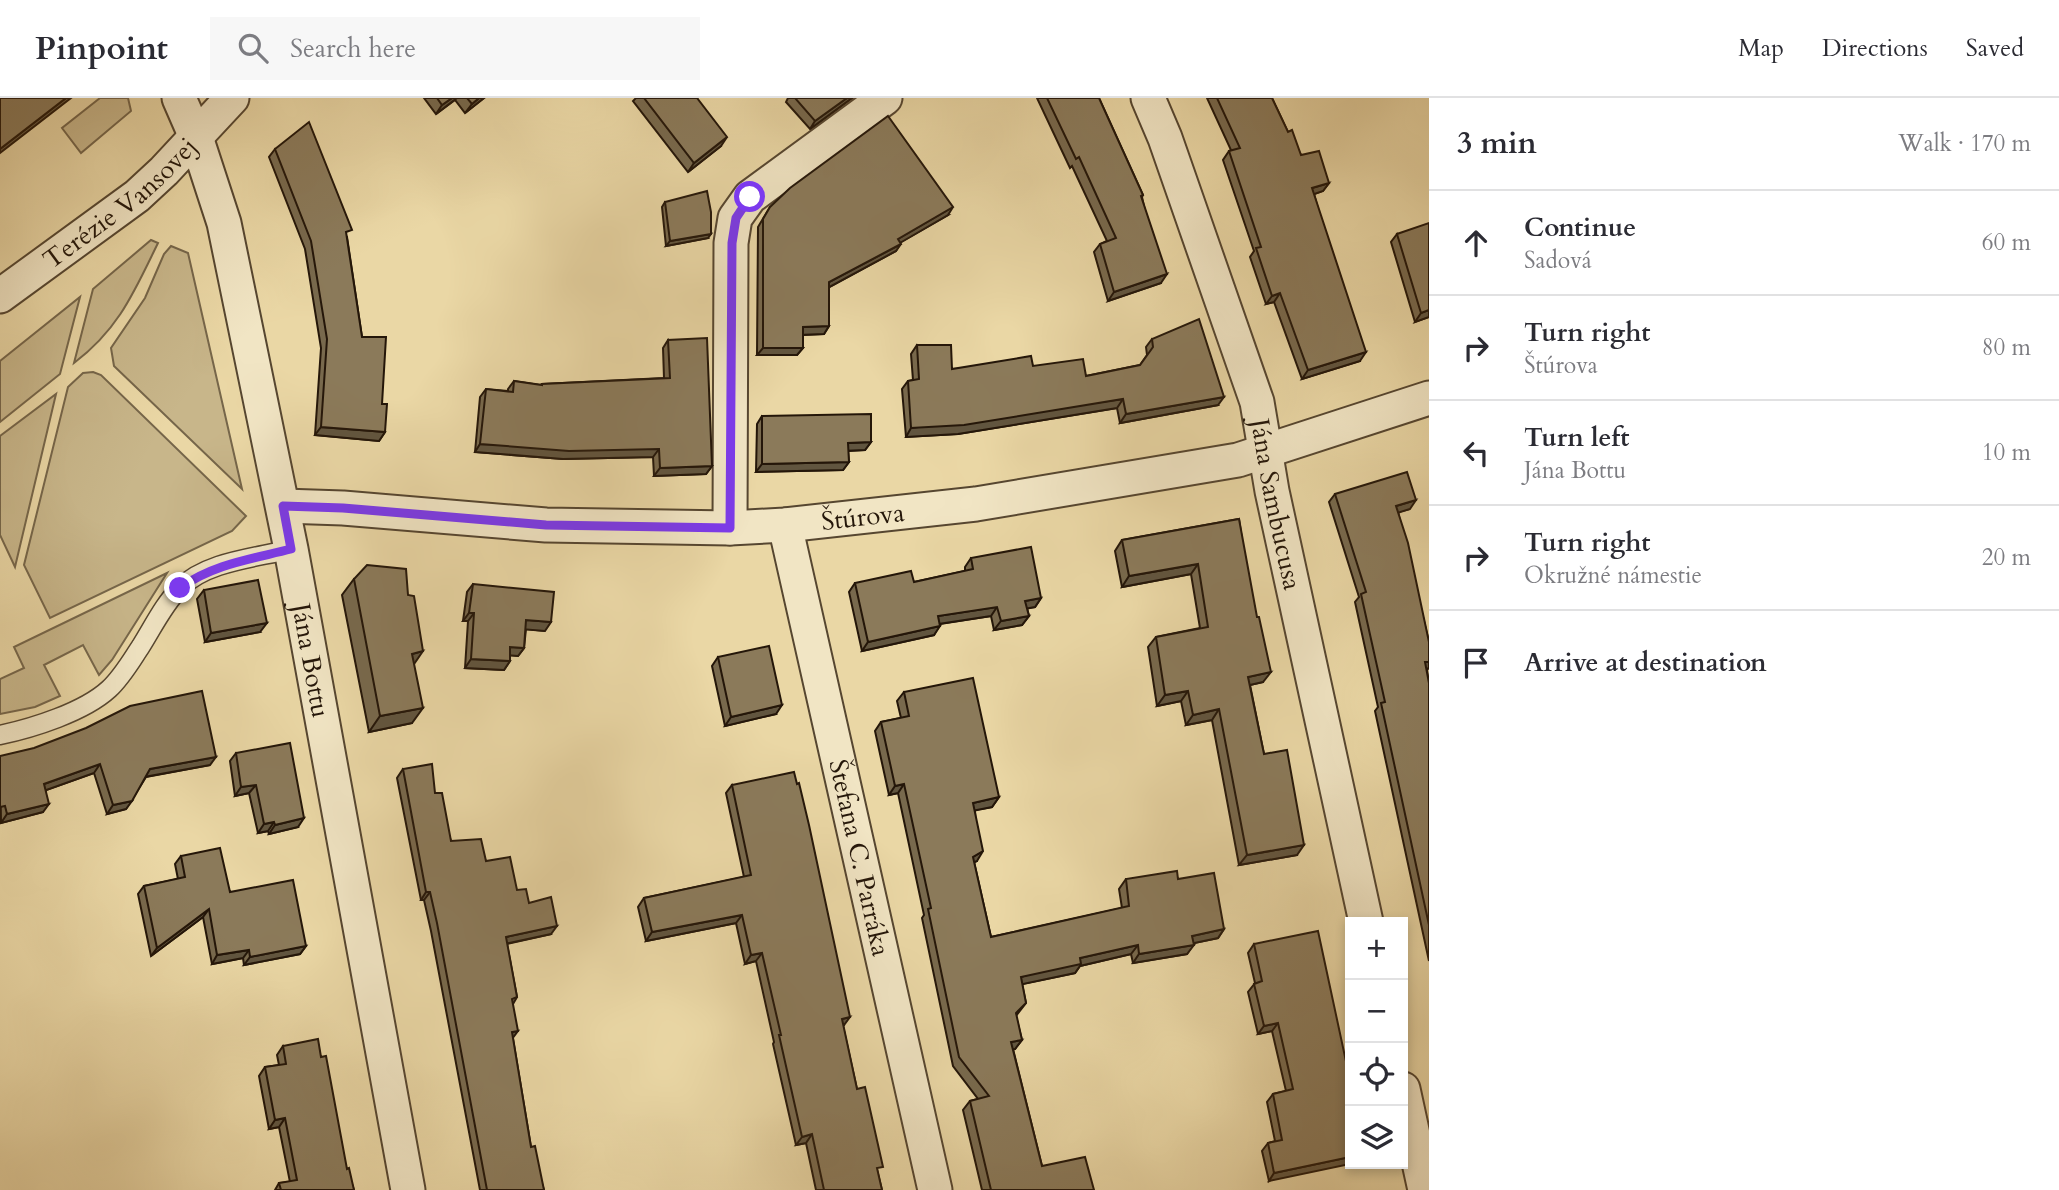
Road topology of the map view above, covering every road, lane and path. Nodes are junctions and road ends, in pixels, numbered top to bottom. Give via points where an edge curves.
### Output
1 (178, 98) edge
2 (232, 98) edge
3 (885, 98) edge
4 (1148, 98) edge
5 (196, 137) junction
6 (0, 296) edge
7 (1429, 398) edge
8 (1266, 452) junction
9 (283, 506) junction
10 (785, 525) junction
11 (730, 528) junction
12 (291, 549) junction
13 (0, 735) edge
14 (1365, 917) edge
15 (1407, 1106) edge
16 (408, 1190) edge
17 (935, 1190) edge
18 (1425, 1190) edge

1 - 5 street, Jána Bottu
2 - 5 street, Terézie Vansovej
3 - 11 street via 750,197 736,218 732,243
4 - 8 street, Jána Sambucusa via 1251,382
5 - 6 street, Terézie Vansovej via 137,196
5 - 9 street, Jána Bottu via 224,223
7 - 8 street, Štúrova
8 - 10 street, Štúrova via 976,504
8 - 14 street, Jána Sambucusa
9 - 11 street, Štúrova via 546,525
9 - 12 street, Jána Bottu
10 - 11 street, Štúrova
10 - 17 street, Štefana C. Parráka
12 - 13 lane via 216,567 195,577 180,588 108,690 89,703
12 - 16 street, Jána Bottu
15 - 18 street

